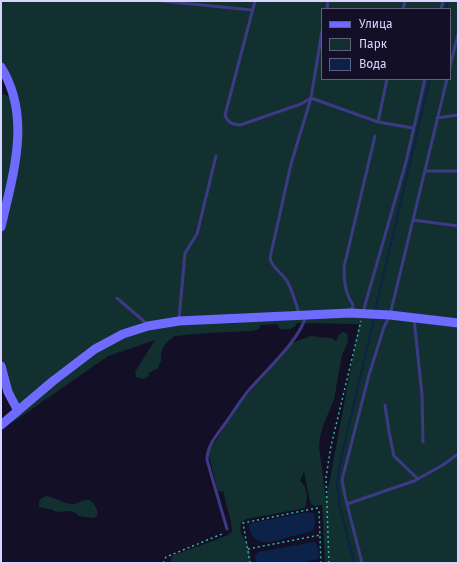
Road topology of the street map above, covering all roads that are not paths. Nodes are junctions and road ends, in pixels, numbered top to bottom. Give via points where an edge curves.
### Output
1 (162, 1) edge
2 (254, 1) edge
3 (252, 10) junction
4 (458, 34) edge
5 (321, 37) edge
6 (458, 56) edge
7 (452, 57) junction
8 (451, 62) edge
9 (1, 67) edge
10 (387, 80) edge
11 (425, 80) edge
12 (447, 80) edge
13 (311, 98) junction
14 (458, 115) edge
15 (437, 118) junction
16 (378, 122) junction
17 (413, 128) junction
18 (375, 136) dead end
19 (216, 156) dead end
20 (424, 171) junction
21 (458, 171) edge
22 (413, 220) junction
23 (458, 226) edge
24 (1, 227) edge
25 (117, 298) dead end
26 (350, 313) junction
27 (365, 313) junction
28 (303, 314) junction
29 (386, 314) junction
30 (414, 317) junction
31 (179, 320) junction
32 (458, 323) edge
33 (148, 326) junction
34 (1, 366) edge
35 (385, 405) dead end
36 (18, 411) junction
37 (1, 425) edge
38 (423, 442) dead end
39 (458, 454) edge
40 (418, 479) junction
41 (347, 504) junction
42 (227, 529) road end
43 (362, 563) edge

1 - 3 lane
2 - 3 lane
3 - 13 lane via 226,119 231,124 240,125 302,104
4 - 7 lane
5 - 13 lane
6 - 7 lane
7 - 8 lane
9 - 24 main road via 15,99 18,145
10 - 16 lane
11 - 17 lane
12 - 15 lane
13 - 16 lane
13 - 28 lane via 291,164 270,258 271,263 286,279
14 - 15 lane
15 - 20 lane
16 - 17 lane
17 - 27 lane
18 - 26 lane via 344,267 345,287 353,305
19 - 31 lane via 197,234 186,253
20 - 21 lane
20 - 22 lane
22 - 23 lane
22 - 29 lane
25 - 33 lane
26 - 27 main road
26 - 28 main road
27 - 29 main road
28 - 31 main road
28 - 42 lane via 303,326 248,392 207,452 207,460
29 - 30 main road
29 - 41 lane via 342,480
30 - 32 main road
30 - 38 lane via 422,394
31 - 33 main road
33 - 36 main road via 123,334 95,349
34 - 36 main road via 8,392
35 - 40 lane via 394,456
36 - 37 main road
39 - 40 lane
40 - 41 lane
41 - 43 lane

